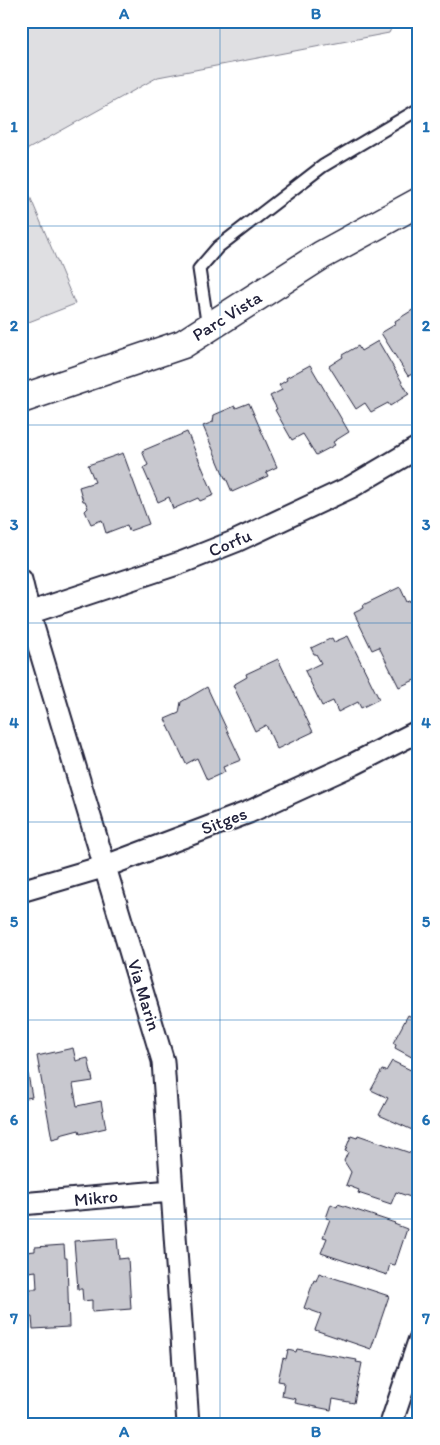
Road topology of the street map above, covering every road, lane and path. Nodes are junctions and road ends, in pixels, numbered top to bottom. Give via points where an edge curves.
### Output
1 (419, 109) edge
2 (419, 202) edge
3 (208, 328) junction
4 (21, 399) edge
5 (419, 447) edge
6 (21, 580) edge
7 (30, 613) junction
8 (419, 731) edge
9 (106, 866) junction
10 (21, 891) edge
11 (172, 1191) junction
12 (21, 1204) edge
13 (419, 1341) edge
14 (188, 1424) edge
15 (391, 1424) edge

1 - 3 lane via 323,166 218,247 199,269
2 - 3 street, Parc Vista via 322,255
3 - 4 street, Parc Vista via 183,344
5 - 7 street, Corfu via 351,486 236,541
6 - 7 street, Via Marin
7 - 9 street, Via Marin
8 - 9 street, Sitges via 249,812
9 - 10 street, Sitges
9 - 11 street, Via Marin via 163,1061
11 - 12 street, Mikro
11 - 14 street, Via Marin
13 - 15 street

